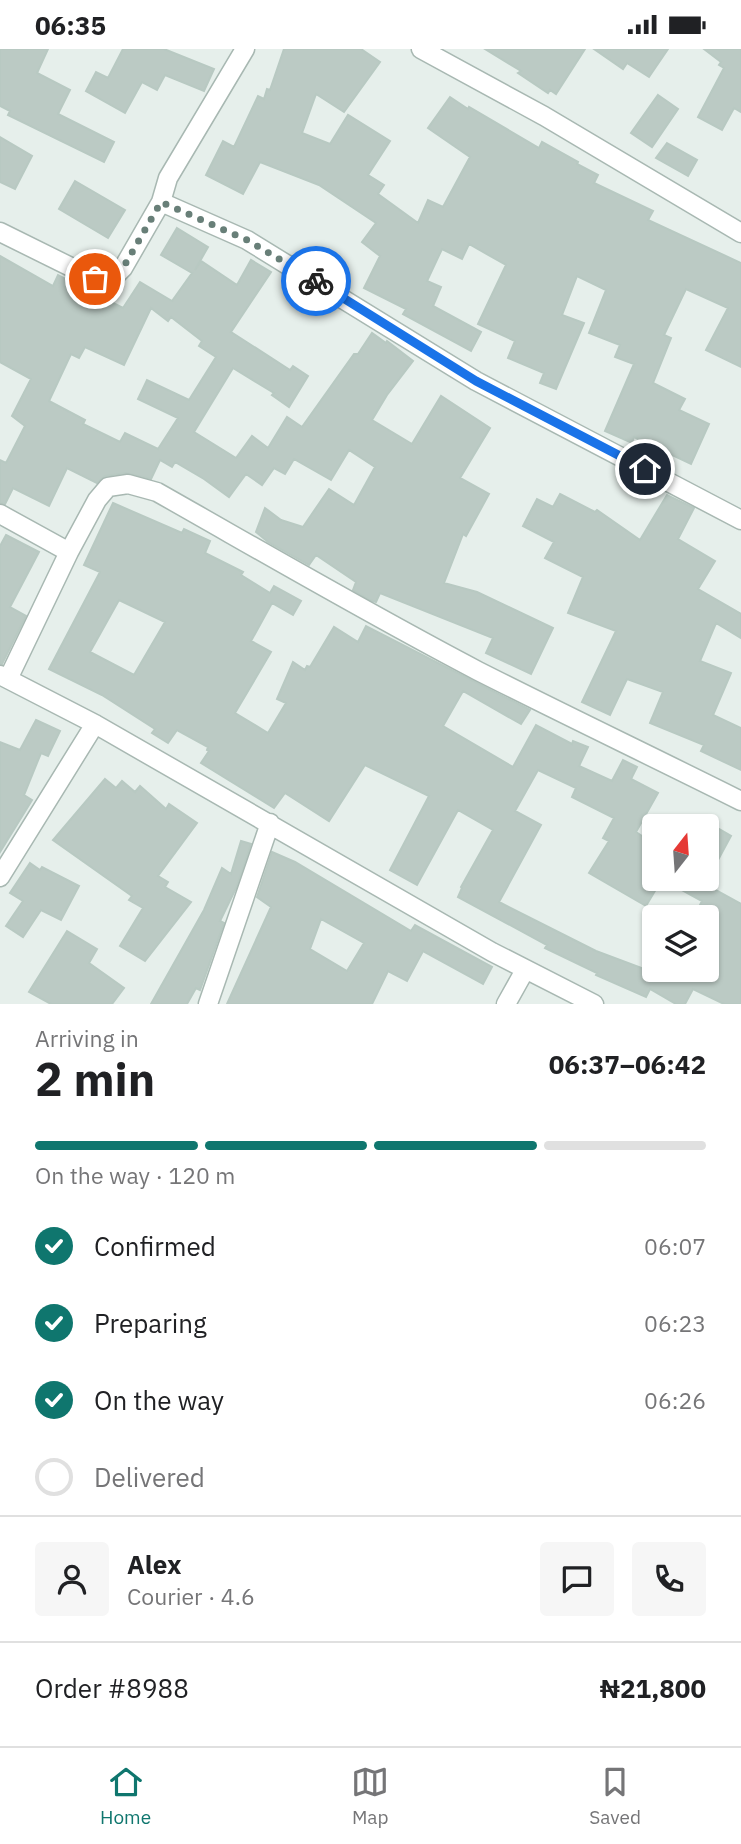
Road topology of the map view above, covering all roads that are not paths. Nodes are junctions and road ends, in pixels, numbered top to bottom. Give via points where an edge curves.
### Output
1 (245, 49) edge
2 (421, 49) edge
3 (161, 202) junction
4 (0, 232) edge
5 (741, 233) edge
6 (0, 514) edge
7 (741, 520) edge
8 (69, 552) junction
9 (4, 677) edge
10 (95, 724) junction
11 (741, 801) edge
12 (270, 823) junction
13 (0, 877) edge
14 (525, 970) junction
15 (208, 1004) edge
16 (506, 1004) edge
17 (594, 1004) edge

1 - 3 street via 168,178
2 - 5 street
3 - 4 street via 123,268 104,279 95,279
3 - 7 street via 247,240 476,381
6 - 8 street
8 - 9 street
8 - 11 street via 108,487 128,484 157,492 479,671
9 - 10 street
10 - 12 street
10 - 13 street
12 - 14 street
12 - 15 street
14 - 16 street
14 - 17 street

